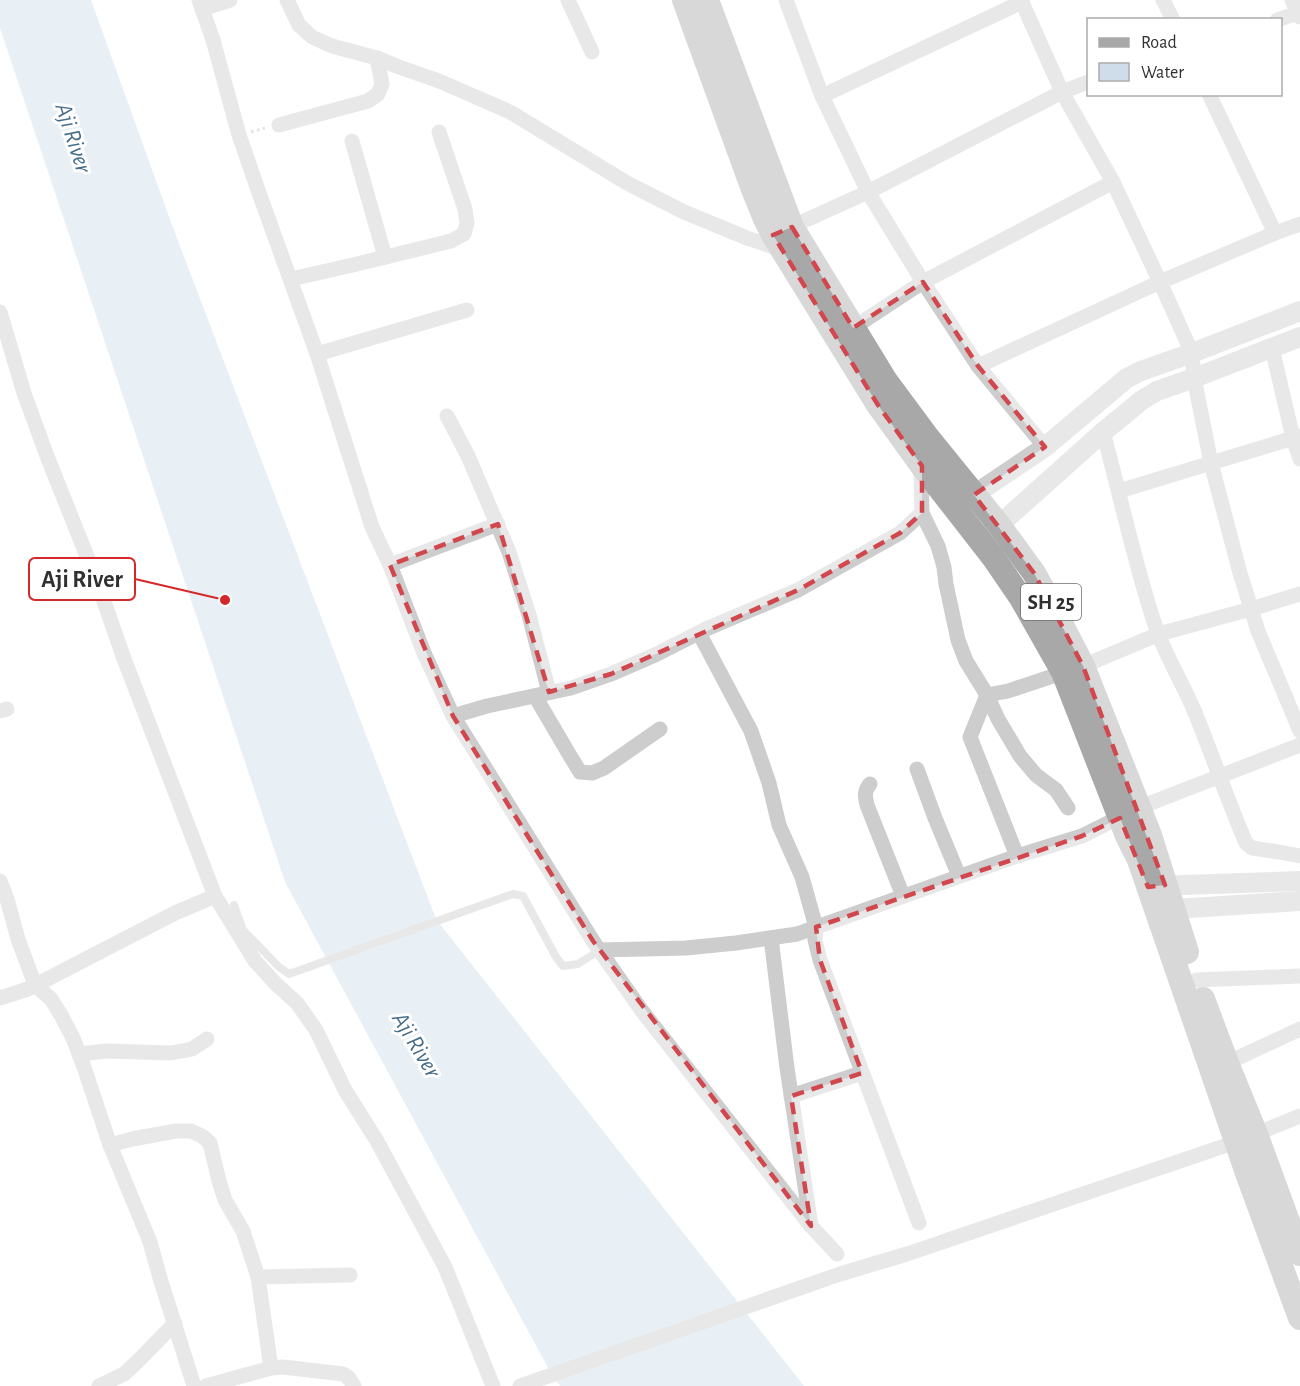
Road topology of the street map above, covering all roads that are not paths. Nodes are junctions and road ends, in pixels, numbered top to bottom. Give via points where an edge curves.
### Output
1 (230, 0) edge
2 (287, 0) edge
3 (567, 0) edge
4 (684, 0) edge
5 (707, 0) edge
6 (786, 0) edge
7 (1163, 0) edge
8 (1022, 1) edge
9 (200, 5) edge
10 (1297, 10) edge
11 (1172, 18) edge
12 (1281, 18) edge
13 (592, 52) dead end
14 (377, 58) junction
15 (1087, 83) edge
16 (1062, 92) junction
17 (822, 96) junction
18 (1210, 96) edge
19 (279, 125) road end
20 (439, 132) dead end
21 (352, 141) dead end
22 (1113, 182) junction
23 (868, 192) junction
24 (1300, 224) edge
25 (1275, 233) junction
26 (782, 237) junction
27 (385, 257) junction
28 (291, 279) junction
29 (923, 282) junction
30 (1160, 282) junction
31 (467, 310) dead end
32 (1300, 311) edge
33 (0, 312) edge
34 (853, 328) junction
35 (1300, 337) edge
36 (1272, 348) junction
37 (1192, 353) junction
38 (317, 354) junction
39 (978, 366) junction
40 (1194, 378) junction
41 (447, 416) dead end
42 (1103, 432) junction
43 (1297, 437) edge
44 (1045, 447) junction
45 (931, 459) junction
46 (1300, 459) edge
47 (1211, 463) junction
48 (1119, 491) junction
49 (965, 502) junction
50 (922, 513) junction
51 (498, 524) junction
52 (999, 525) junction
53 (981, 541) junction
54 (390, 565) junction
55 (1300, 594) edge
56 (1251, 609) junction
57 (699, 633) junction
58 (1159, 634) junction
59 (1073, 669) junction
60 (542, 694) junction
61 (987, 696) junction
62 (453, 716) junction
63 (660, 729) dead end
64 (1300, 731) edge
65 (1300, 745) edge
66 (917, 769) dead end
67 (1218, 777) junction
68 (870, 784) dead end
69 (1068, 808) dead end
70 (1129, 813) junction
71 (1300, 845) edge
72 (1279, 852) junction
73 (1017, 856) junction
74 (1300, 856) edge
75 (959, 876) junction
76 (1300, 880) edge
77 (0, 881) edge
78 (1156, 886) junction
79 (215, 896) junction
80 (903, 896) junction
81 (1300, 901) edge
82 (234, 905) dead end
83 (1164, 909) junction
84 (816, 927) junction
85 (771, 938) junction
86 (600, 950) junction
87 (1300, 976) edge
88 (1196, 980) junction
89 (35, 986) junction
90 (0, 998) edge
91 (1300, 1029) edge
92 (207, 1039) dead end
93 (79, 1054) junction
94 (1227, 1063) junction
95 (862, 1073) junction
96 (791, 1096) junction
97 (1300, 1116) edge
98 (1246, 1138) junction
99 (110, 1145) junction
100 (919, 1223) dead end
101 (812, 1226) junction
102 (837, 1254) dead end
103 (1300, 1254) edge
104 (350, 1275) dead end
105 (258, 1277) junction
106 (1300, 1318) edge
107 (175, 1323) junction
108 (271, 1368) junction
109 (99, 1386) edge
110 (194, 1386) edge
111 (206, 1386) edge
112 (354, 1386) edge
113 (493, 1386) edge
114 (520, 1386) edge

1 - 9 street
2 - 14 street via 299,25 312,37
3 - 13 street
4 - 26 main road via 765,219
5 - 26 main road, SH 25
6 - 17 street
7 - 11 street
8 - 16 street
8 - 17 street
9 - 28 street via 258,190
10 - 12 street
14 - 19 street via 382,84 378,94 368,101
14 - 26 street via 510,112 627,183 684,212 747,238
15 - 16 street
16 - 22 street
16 - 23 street
17 - 23 street
18 - 25 street
20 - 27 street via 465,209 464,234 451,241
21 - 27 street
22 - 29 street
22 - 30 street
23 - 26 street
23 - 29 street
24 - 25 street
25 - 30 street
26 - 34 main road, SH 25
26 - 45 main road via 878,405
27 - 28 street
28 - 38 street
29 - 34 street
29 - 39 street
30 - 37 street
30 - 39 street
31 - 38 street
32 - 37 street
33 - 79 street via 66,509
34 - 45 main road, SH 25
35 - 36 street
36 - 40 street
36 - 43 street
37 - 40 street
37 - 44 street via 1127,378
38 - 54 street via 372,527
39 - 44 street
40 - 42 street via 1157,391
40 - 47 street
41 - 51 street
42 - 48 street
42 - 52 street
43 - 46 street
43 - 47 street
44 - 49 street
45 - 49 main road, SH 25
45 - 50 street via 921,475
47 - 48 street
47 - 56 street
48 - 58 street
49 - 52 main road, SH 25
49 - 53 main road
50 - 57 street via 900,533 798,590
50 - 61 street via 944,567 958,640
51 - 54 street
51 - 60 street via 529,615
52 - 53 street
52 - 59 main road, SH 25 via 1034,573
53 - 59 main road
54 - 62 street
55 - 56 street
56 - 58 street
56 - 64 street
57 - 60 street via 611,674
57 - 84 street via 751,731 779,825 802,877
58 - 59 street
58 - 67 street
59 - 61 street
59 - 70 main road, SH 25
60 - 62 street
60 - 63 street via 580,772 604,768
61 - 69 street via 1020,756 1056,790
61 - 73 street via 970,737
62 - 86 street
65 - 67 street
66 - 75 street
67 - 70 street
67 - 72 street via 1246,843 1252,848
68 - 80 street via 865,790 867,805
70 - 73 street via 1082,836
70 - 78 main road, SH 25 via 1150,835
71 - 72 street
72 - 74 street
73 - 75 street
75 - 80 street
76 - 78 street
77 - 89 street
78 - 83 main road, SH 25
79 - 89 street
79 - 113 street via 255,961 297,1003 316,1030 345,1090 445,1267
80 - 84 street
81 - 83 street
82 - 86 lane via 243,930 289,974 513,894 523,896 564,966 578,964
83 - 88 main road, SH 25
83 - 98 main road
84 - 85 street
84 - 95 street via 820,960
85 - 86 street via 686,948
85 - 96 street
86 - 101 street via 642,1011
87 - 88 street
88 - 94 main road, SH 25
89 - 90 street
89 - 93 street via 51,999
91 - 94 street
92 - 93 street via 192,1049 171,1053
93 - 99 street
94 - 98 main road, SH 25
95 - 96 street
95 - 100 street
96 - 101 street
97 - 98 street
98 - 103 main road, SH 25
98 - 106 main road
98 - 114 street
99 - 105 street via 176,1131 191,1131 210,1143 225,1200 243,1231
99 - 107 street via 150,1242
101 - 102 street
104 - 105 street
105 - 108 street
107 - 109 street via 124,1374
107 - 110 street
108 - 111 street
108 - 112 street via 343,1374

